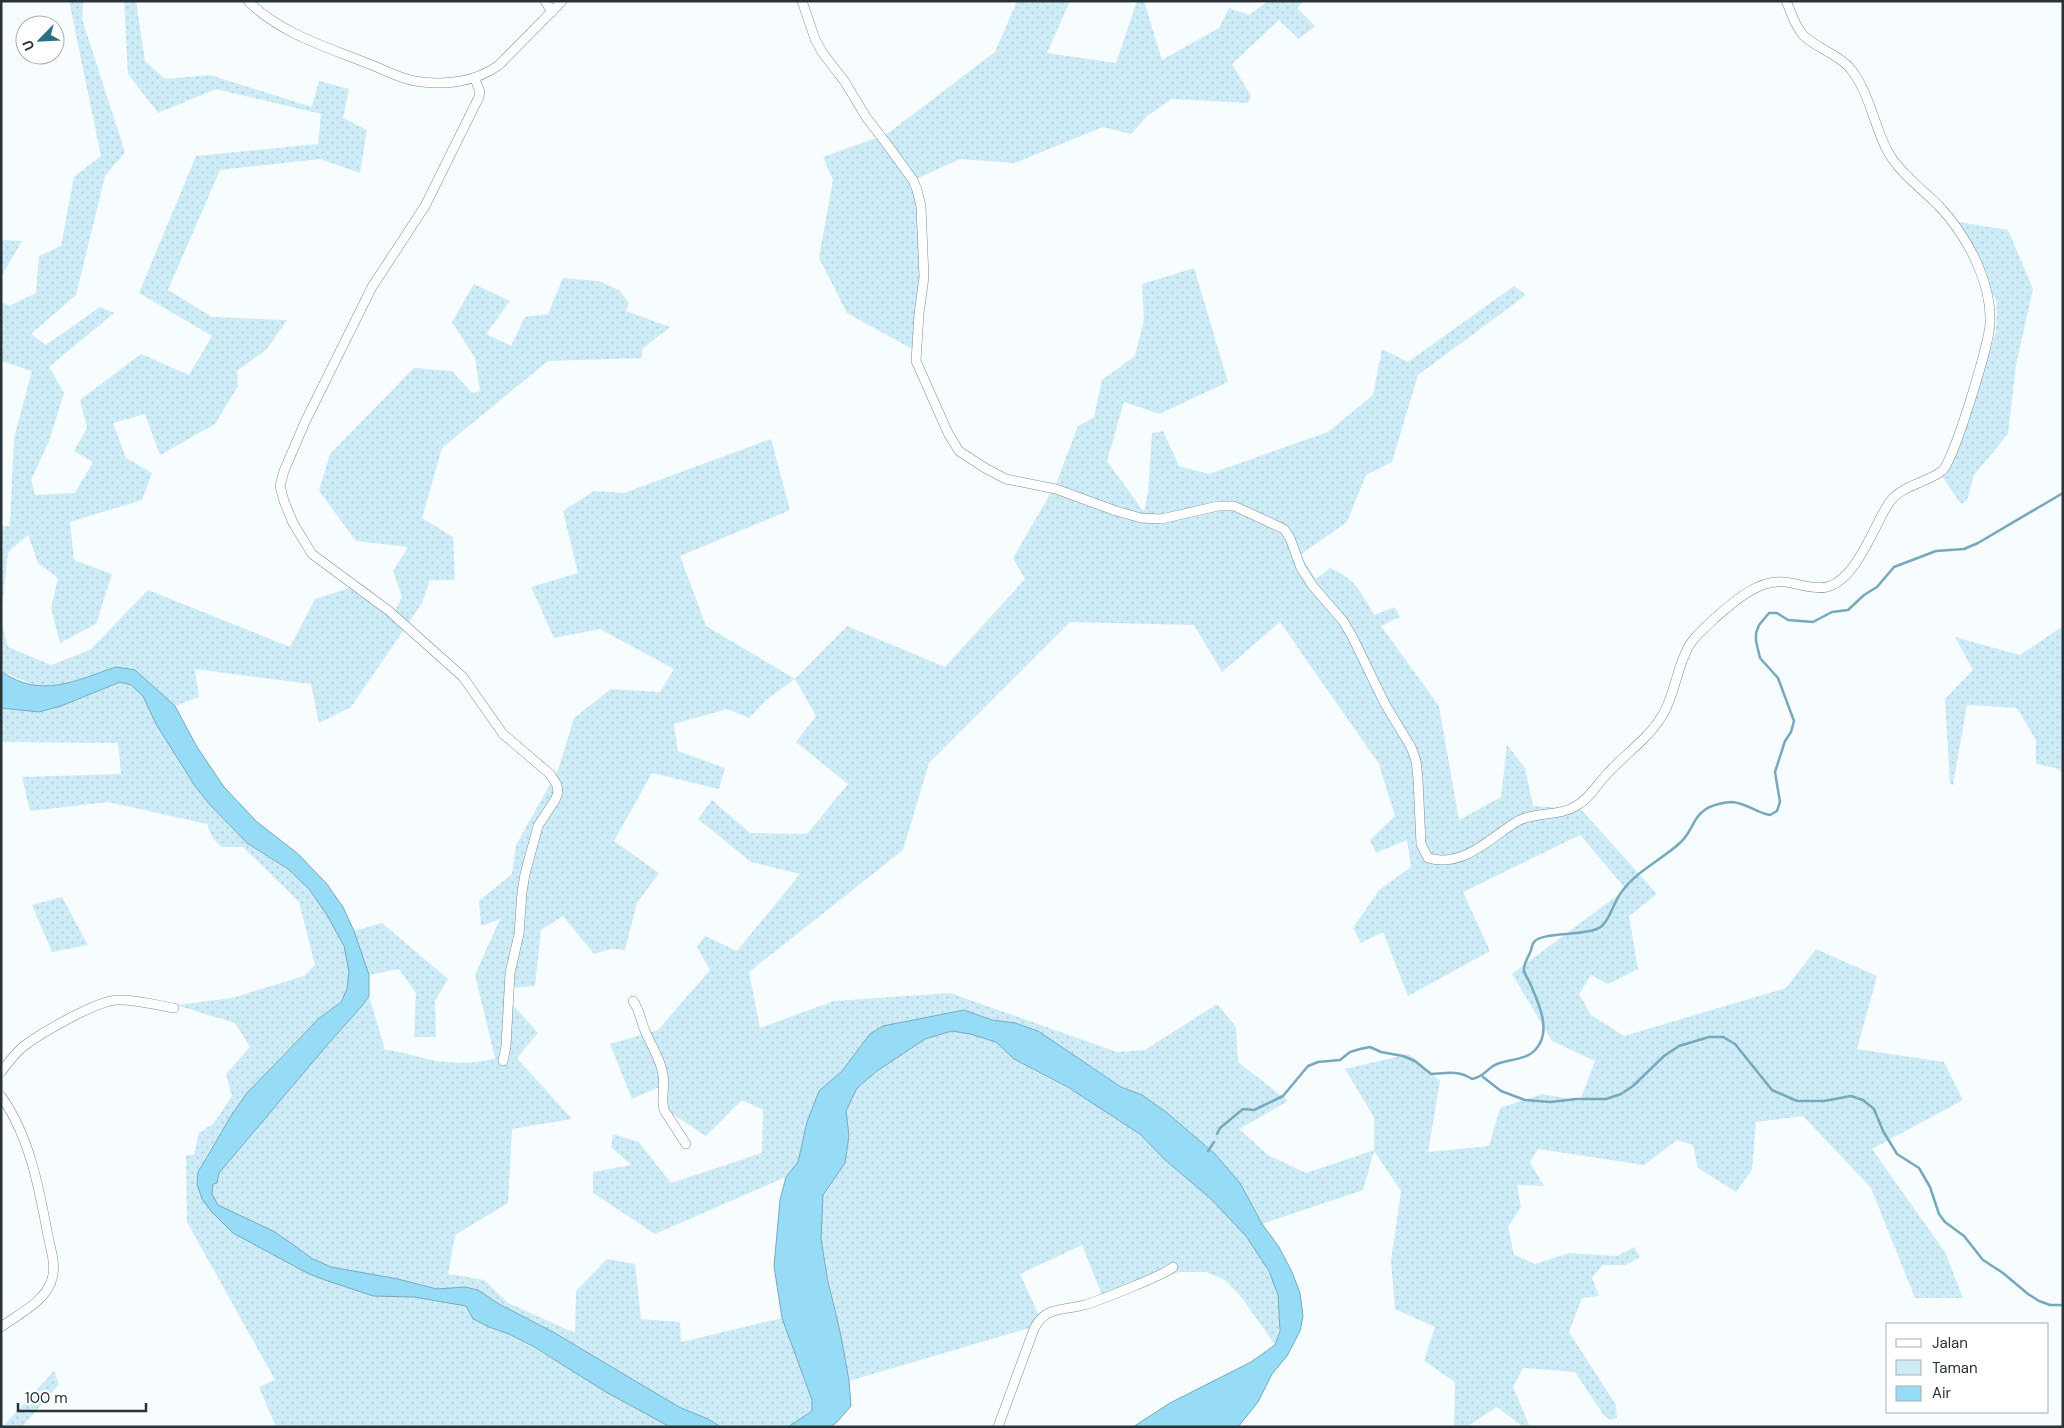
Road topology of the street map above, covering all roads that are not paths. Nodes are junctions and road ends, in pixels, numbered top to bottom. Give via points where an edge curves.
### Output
1 (248, 1) edge
2 (545, 1) edge
3 (562, 1) edge
4 (802, 1) edge
5 (1786, 1) edge
6 (552, 12) junction
7 (475, 79) junction
8 (633, 1001) dead end
9 (174, 1008) dead end
10 (504, 1060) dead end
11 (1, 1072) edge
12 (1, 1096) edge
13 (686, 1144) dead end
14 (1173, 1267) dead end
15 (5, 1320) edge
16 (1, 1327) edge
17 (998, 1427) edge

1 - 7 street via 273,22 300,36 399,77 429,82
2 - 6 street
3 - 6 street
4 - 5 street via 822,52 917,190 921,206 924,277 916,361 959,451 1006,478 1056,489 1141,518 1161,518 1218,506 1234,506 1284,529 1301,568 1343,621 1411,747 1416,761 1419,830 1424,853 1428,858 1446,861 1475,850 1525,818 1575,808 1588,798 1662,715 1686,651 1711,622 1743,595 1770,582 1827,587 1840,580 1849,573 1862,553 1890,501 1945,470 1953,450 1985,352 1990,324 1986,286 1968,245 1952,222 1898,167 1888,151 1862,85 1835,55 1802,34
6 - 7 street via 499,65
7 - 10 street via 479,97 425,206 372,287 304,422 280,486 293,523 312,554 389,611 463,677 503,734 550,774 557,785 555,800 538,826 525,874 519,934 510,973
8 - 13 street via 661,1064 664,1110
9 - 11 street via 122,1000 104,1003 38,1036
12 - 15 street via 31,1160 53,1268 52,1281 43,1294
14 - 17 street via 1150,1280 1085,1305 1057,1310 1042,1317 1034,1329
15 - 16 street

